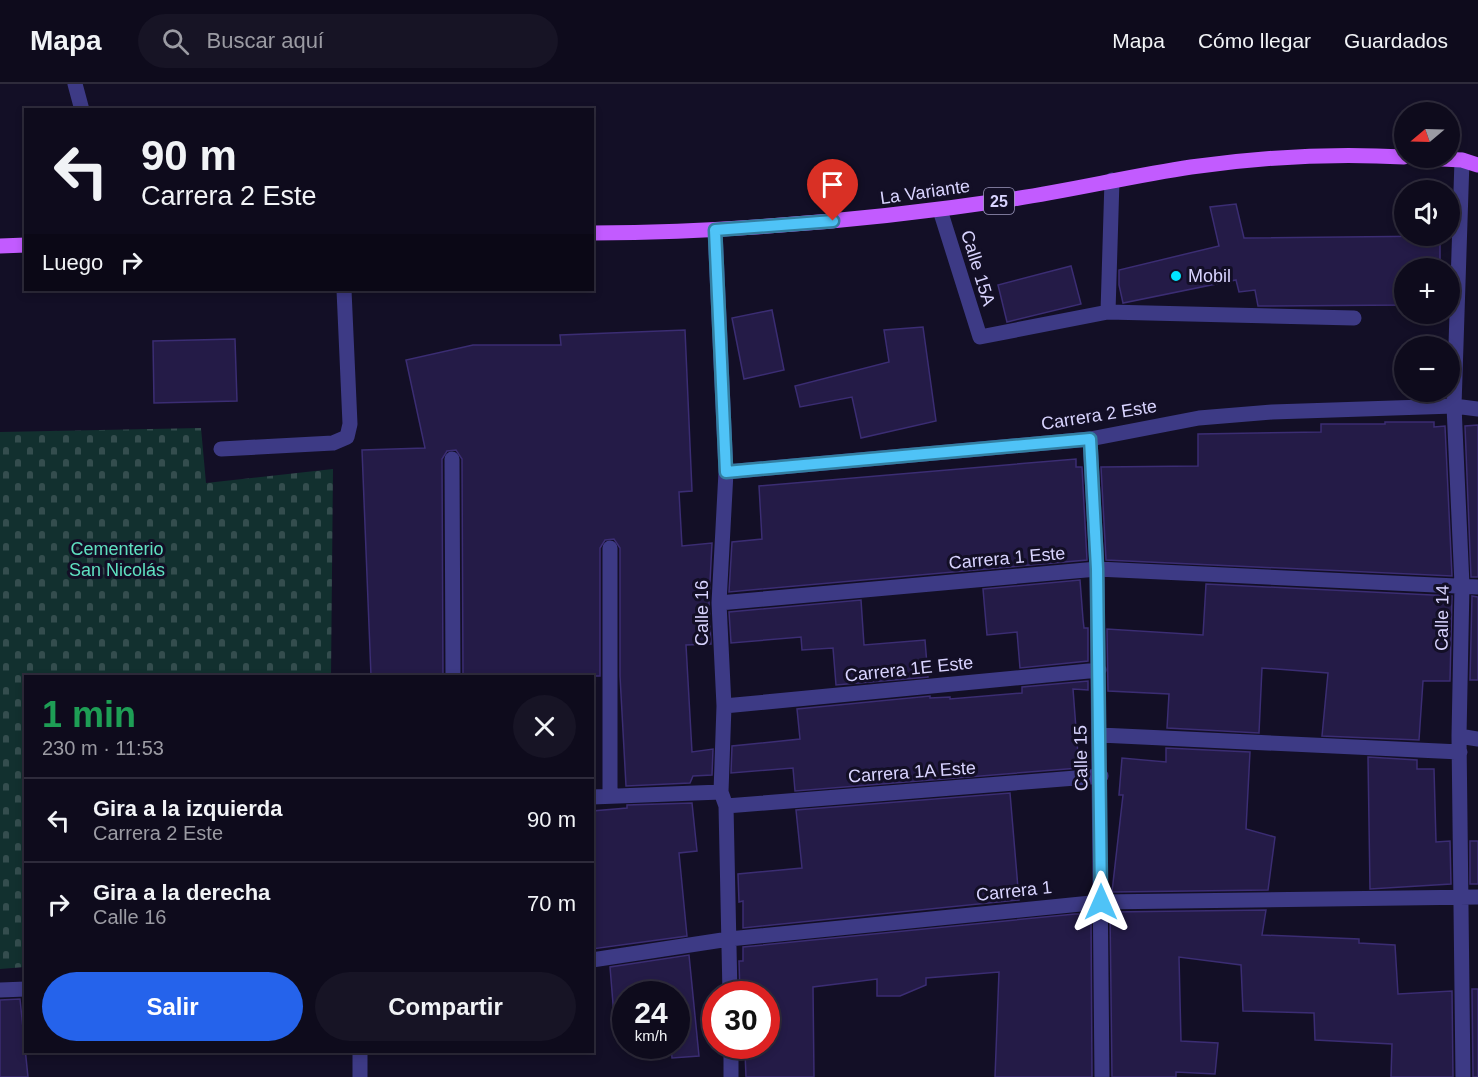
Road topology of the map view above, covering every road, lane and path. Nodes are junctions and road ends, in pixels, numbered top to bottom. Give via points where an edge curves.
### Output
1 (75, 84) edge
2 (81, 108) edge
3 (1394, 156) edge
4 (1462, 160) joint
5 (1478, 165) edge
6 (1112, 180) junction
7 (940, 210) junction
8 (715, 230) junction
9 (594, 233) edge
10 (24, 244) edge
11 (0, 246) edge
12 (344, 291) edge
13 (1108, 312) junction
14 (1354, 318) dead end
15 (1454, 406) junction
16 (1478, 409) edge
17 (1090, 439) junction
18 (221, 449) dead end
19 (452, 459) dead end
20 (726, 472) junction
21 (610, 548) dead end
22 (1097, 569) junction
23 (1462, 585) junction
24 (1478, 587) edge
25 (719, 603) junction
26 (1099, 670) junction
27 (453, 675) edge
28 (724, 706) junction
29 (1100, 735) junction
30 (1478, 739) edge
31 (1460, 744) junction
32 (1101, 776) junction
33 (610, 796) junction
34 (594, 797) edge
35 (723, 799) junction
36 (1460, 897) junction
37 (1478, 897) edge
38 (1101, 902) junction
39 (729, 939) junction
40 (594, 960) edge
41 (730, 981) edge
42 (24, 989) edge
43 (0, 990) edge
44 (360, 1053) edge
45 (731, 1059) edge
46 (360, 1077) edge
47 (731, 1077) edge
48 (1102, 1077) edge
49 (1463, 1077) edge

1 - 2 street
3 - 6 main road, La Variante / 25 via 1327,154 1194,167
4 - 5 main road
4 - 15 street, Calle 14
6 - 7 main road, La Variante / 25
6 - 13 street
7 - 8 main road, La Variante / 25
7 - 13 street, Calle 15A via 980,337
8 - 9 main road, La Variante / 25
8 - 20 street, Calle 16
10 - 11 main road
12 - 18 street via 350,424 347,437 333,443
13 - 14 street
15 - 16 street, Carrera 2 Este
15 - 17 street, Carrera 2 Este via 1199,418
15 - 23 street, Calle 14
17 - 20 street, Carrera 2 Este
17 - 22 street, Calle 15
19 - 27 street
20 - 25 street, Calle 16
21 - 33 street
22 - 23 street, Carrera 1 Este
22 - 25 street, Carrera 1 Este
22 - 26 street, Calle 15
23 - 24 street, Carrera 1 Este
23 - 31 street, Calle 14
25 - 28 street, Calle 16
26 - 28 street, Carrera 1E Este
26 - 29 street, Calle 15
28 - 35 street, Calle 16
29 - 31 street
29 - 32 street, Calle 15
30 - 31 street
31 - 36 street, Calle 14
32 - 35 street, Carrera 1A Este
32 - 38 street, Calle 15
33 - 34 street, Carrera 1A Este
33 - 35 street, Carrera 1A Este
35 - 39 street, Calle 16
36 - 37 street, Carrera 1
36 - 38 street, Carrera 1
36 - 49 street, Calle 14
38 - 39 street, Carrera 1
38 - 48 street, Calle 15
39 - 40 street, Carrera 1
39 - 41 street, Calle 16
42 - 43 street
44 - 46 street
45 - 47 street

